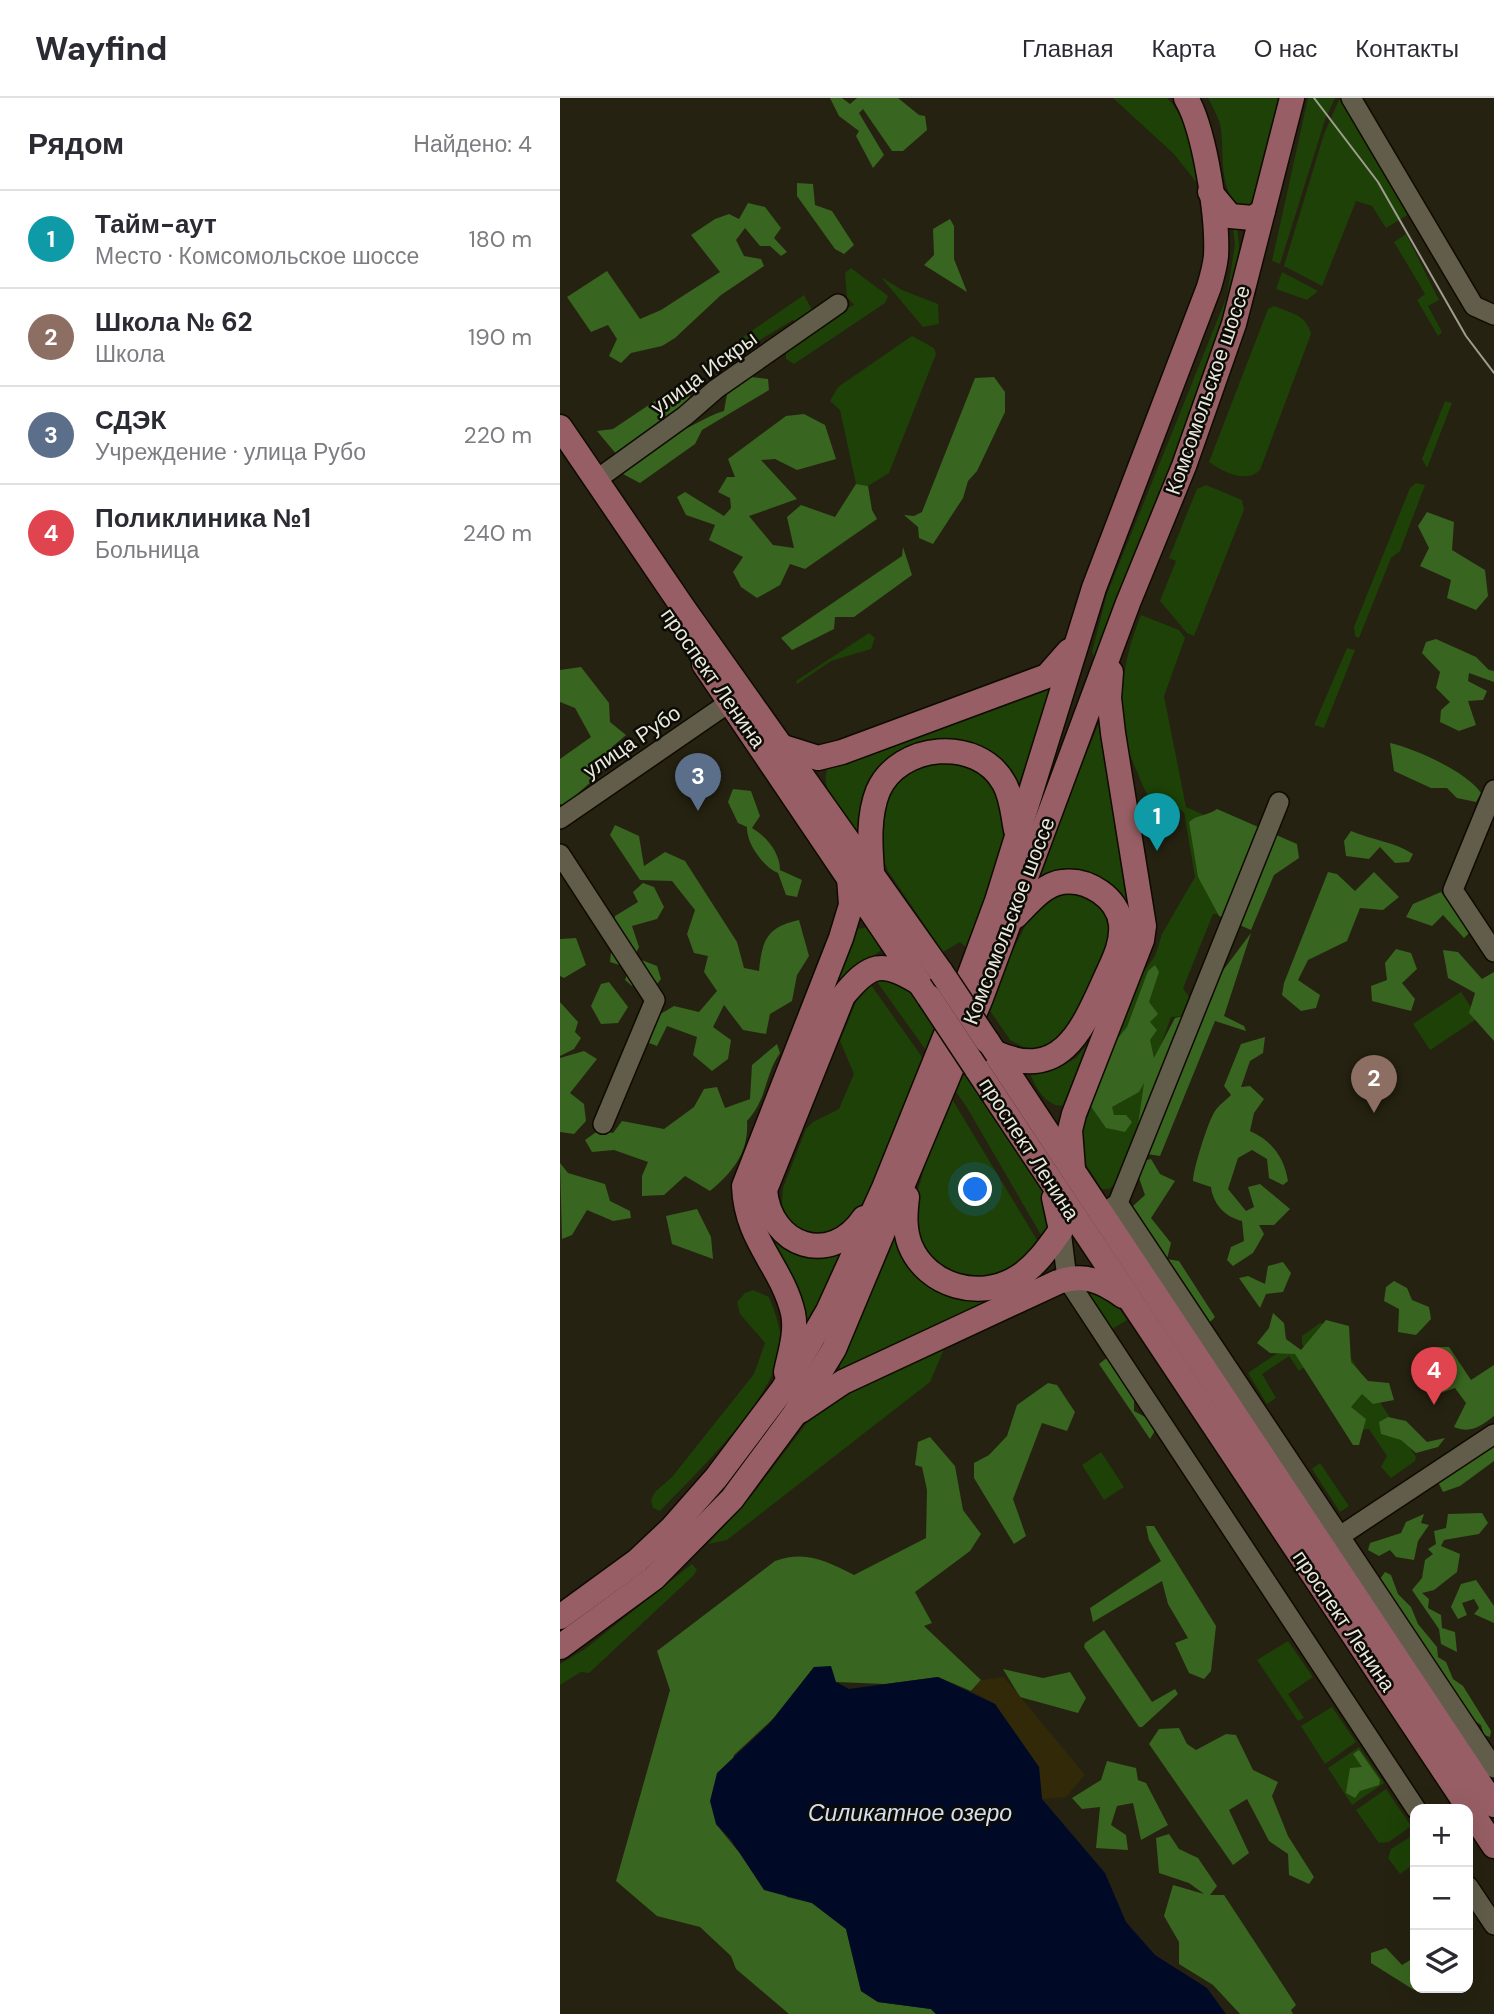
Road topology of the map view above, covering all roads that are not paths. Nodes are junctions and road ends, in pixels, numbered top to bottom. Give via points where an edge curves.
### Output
1 (1186, 98) edge
2 (1292, 98) edge
3 (1351, 98) edge
4 (1209, 192) junction
5 (1263, 211) junction
6 (838, 303) dead end
7 (1494, 315) edge
8 (560, 427) edge
9 (560, 456) edge
10 (596, 480) junction
11 (1076, 643) junction
12 (1113, 648) junction
13 (730, 702) junction
14 (783, 747) junction
15 (1494, 790) edge
16 (1279, 802) dead end
17 (560, 819) edge
18 (1017, 835) junction
19 (560, 854) edge
20 (860, 874) junction
21 (1010, 922) junction
22 (1494, 951) edge
23 (923, 989) junction
24 (986, 1054) junction
25 (603, 1124) dead end
26 (1073, 1170) junction
27 (909, 1177) junction
28 (1047, 1177) junction
29 (884, 1188) junction
30 (1109, 1208) junction
31 (1061, 1230) junction
32 (1067, 1279) junction
33 (1129, 1300) junction
34 (783, 1389) junction
35 (794, 1415) junction
36 (1494, 1434) edge
37 (1340, 1536) junction
38 (560, 1617) edge
39 (560, 1647) edge
40 (1494, 1768) edge
41 (1413, 1804) edge
42 (1494, 1805) edge
43 (1494, 1846) edge
44 (1473, 1894) edge
45 (1494, 1925) edge

1 - 4 main road, Комсомольское шоссе via 1199,122
2 - 5 main road, Комсомольское шоссе
3 - 7 street via 1474,306
4 - 5 main road via 1230,216 1253,218
4 - 11 main road, Комсомольское шоссе via 1216,232 1209,287
5 - 12 main road, Комсомольское шоссе via 1234,324
6 - 10 street, улица Искры
8 - 10 main road, проспект Ленина
9 - 13 main road, проспект Ленина
10 - 14 main road, проспект Ленина
11 - 14 main road via 1047,676 842,752 818,758
11 - 18 main road, Комсомольское шоссе
12 - 21 main road, Комсомольское шоссе
12 - 26 main road via 1109,698 1143,933 1074,1114 1070,1130
13 - 17 street, улица Рубо
13 - 20 main road, проспект Ленина
14 - 20 main road, проспект Ленина
15 - 22 street via 1453,890
16 - 30 street
18 - 20 main road via 1004,782 992,769 951,751 928,751 893,771 879,790
18 - 29 main road, Комсомольское шоссе via 971,970
19 - 25 street via 655,1000
20 - 23 main road, проспект Ленина
20 - 24 main road, проспект Ленина, bridge via 941,972
20 - 34 main road via 841,938 744,1186 748,1222 793,1312
21 - 24 main road via 1060,881 1079,882 1098,889 1114,905 1121,923 1120,946 1084,1026 1057,1055 1035,1061
21 - 27 main road, Комсомольское шоссе
23 - 24 main road, проспект Ленина, bridge
23 - 29 main road via 894,967 879,967 854,982 843,996 773,1167 765,1190 767,1210 773,1223 799,1242 829,1245 854,1232
24 - 26 main road, проспект Ленина
24 - 28 main road, проспект Ленина
26 - 30 main road, проспект Ленина
27 - 31 main road via 904,1221 909,1244 925,1267 960,1287 996,1288 1018,1277
27 - 35 main road, Комсомольское шоссе via 834,1349
28 - 31 main road
28 - 33 main road, проспект Ленина
29 - 34 main road, Комсомольское шоссе via 828,1311
30 - 37 street
30 - 42 main road, проспект Ленина
31 - 32 street
32 - 33 main road via 1101,1281
32 - 35 main road via 843,1382
32 - 41 street
33 - 43 main road, проспект Ленина
34 - 38 main road, Комсомольское шоссе via 672,1528 637,1561
35 - 39 main road, Комсомольское шоссе via 732,1499 688,1546 654,1578
36 - 37 street
37 - 40 street
44 - 45 street

